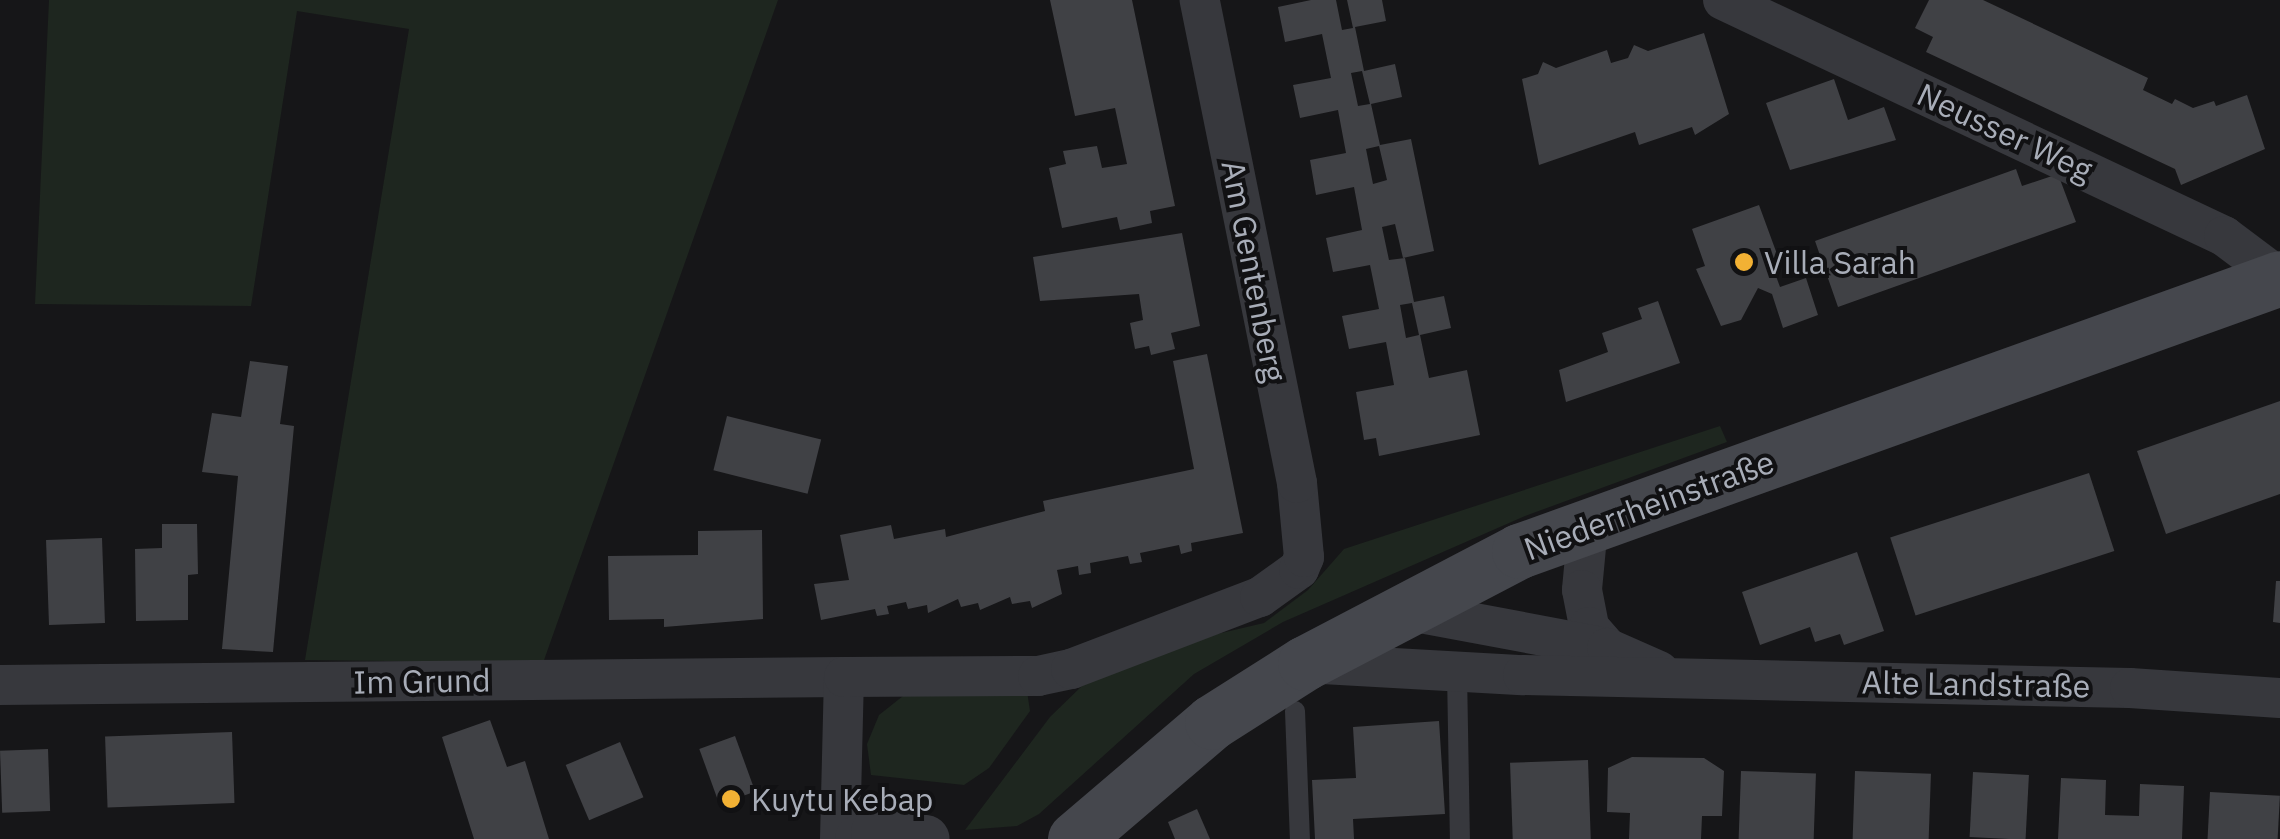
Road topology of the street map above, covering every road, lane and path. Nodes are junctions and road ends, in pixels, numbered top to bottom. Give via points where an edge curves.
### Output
1 (1200, 0) edge
2 (1723, 0) edge
3 (2280, 278) edge
4 (1588, 526) junction
5 (1410, 611) junction
6 (1607, 648) junction
7 (1457, 672) junction
8 (844, 677) junction
9 (1671, 677) junction
10 (0, 685) edge
11 (1300, 687) junction
12 (2280, 698) edge
13 (840, 839) edge
14 (859, 839) edge
15 (926, 839) edge
16 (1075, 839) edge
17 (1300, 839) edge
18 (1460, 839) edge

1 - 8 street, Am Gentenberg via 1306,542 1299,569 1260,597 1070,670
2 - 3 street, Neusser Weg via 2224,236
3 - 4 main road, Niederrheinstraße
4 - 5 main road, Niederrheinstraße via 1519,551
4 - 6 street via 1582,590 1588,627
5 - 6 street, Alte Landstraße
5 - 11 main road, Niederrheinstraße
6 - 9 street, Alte Landstraße
7 - 9 street, Alte Landstraße
7 - 11 street, Alte Landstraße
7 - 18 lane
8 - 10 street, Im Grund
8 - 13 street
9 - 12 street, Alte Landstraße
11 - 16 main road, Niederrheinstraße via 1212,722
11 - 17 lane
14 - 15 street via 875,832

